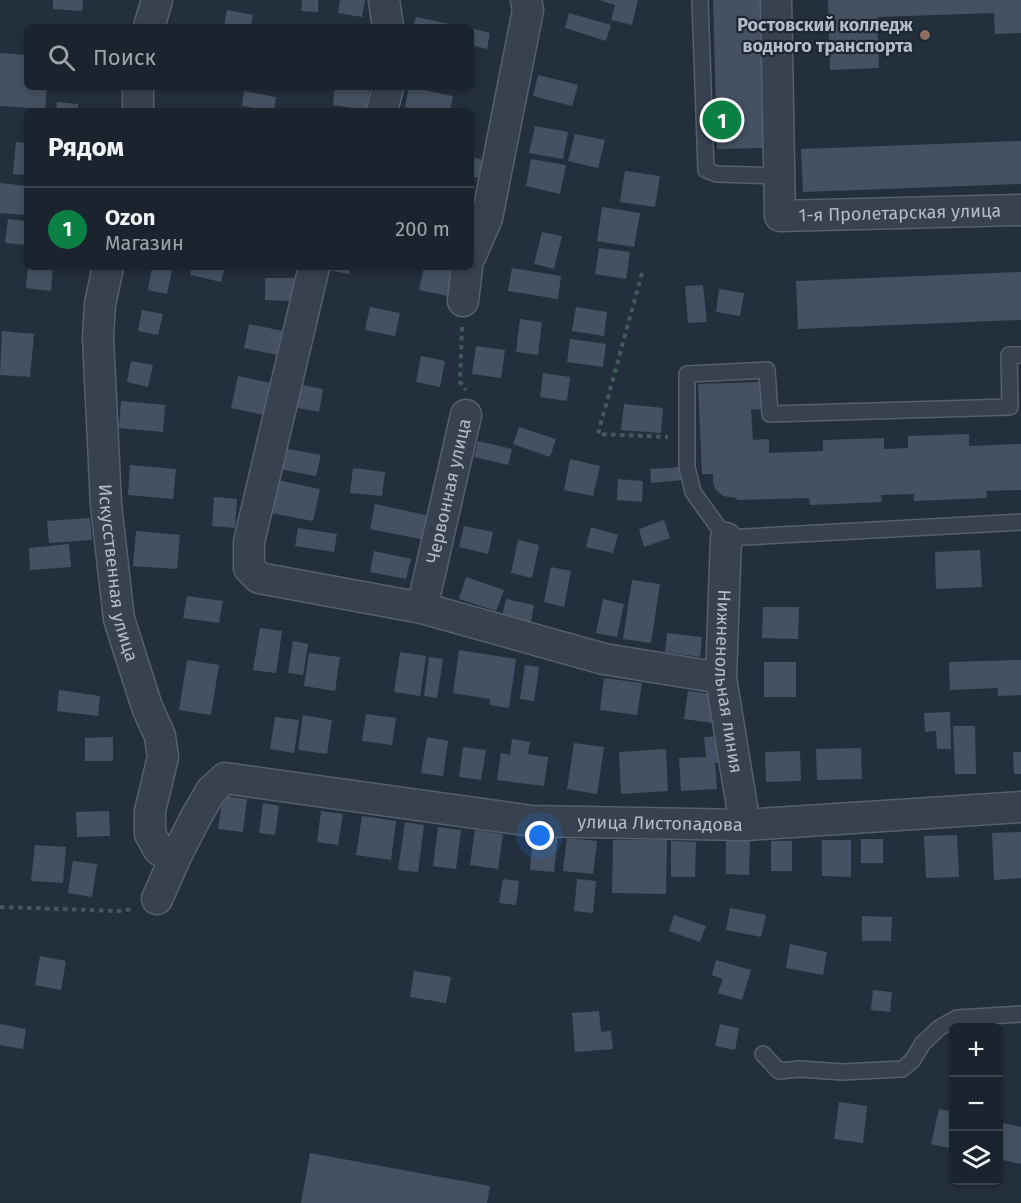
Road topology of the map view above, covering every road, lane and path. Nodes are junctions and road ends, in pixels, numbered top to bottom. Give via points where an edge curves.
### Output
1 (158, 0) edge
2 (384, 0) edge
3 (526, 0) edge
4 (700, 0) edge
5 (776, 0) edge
6 (150, 24) edge
7 (388, 24) edge
8 (138, 90) edge
9 (387, 90) edge
10 (138, 108) edge
11 (383, 108) edge
12 (779, 176) junction
13 (1021, 210) edge
14 (474, 248) edge
15 (107, 270) edge
16 (313, 270) edge
17 (468, 270) edge
18 (642, 273) dead end
19 (463, 301) joint
20 (1021, 355) edge
21 (466, 415) joint
22 (687, 437) junction
23 (1021, 522) edge
24 (726, 538) junction
25 (422, 608) junction
26 (721, 678) junction
27 (1021, 807) edge
28 (745, 825) junction
29 (175, 858) junction
30 (157, 899) joint
31 (0, 907) edge
32 (1021, 1014) edge
33 (763, 1054) dead end

1 - 6 street
2 - 7 street
3 - 14 street via 528,10 487,218
4 - 12 lane via 706,170 717,174
5 - 12 street
8 - 10 street
9 - 11 street
12 - 13 street, 1-я Пролетарская улица via 780,216
15 - 29 street, Искусственная улица via 98,338 106,505 119,619 160,736 163,757 150,811 150,834 159,850
16 - 25 street via 249,542 249,568 260,578
17 - 19 street
18 - 22 path via 598,434
19 - 21 path, Червонная улица via 460,382 466,390
20 - 22 lane via 1009,355 1010,407 770,414 767,370 687,374
21 - 25 street, Червонная улица
22 - 24 lane via 687,466 693,492
23 - 24 lane
24 - 26 street, Нижненольная линия
25 - 26 street via 604,659
26 - 28 street, Нижненольная линия
27 - 28 street, улица Листопадова
28 - 29 street, улица Листопадова via 532,820 225,778 211,791
29 - 30 street, улица Листопадова
30 - 31 path via 142,908 118,911
32 - 33 lane via 957,1018 939,1028 902,1069 779,1071

